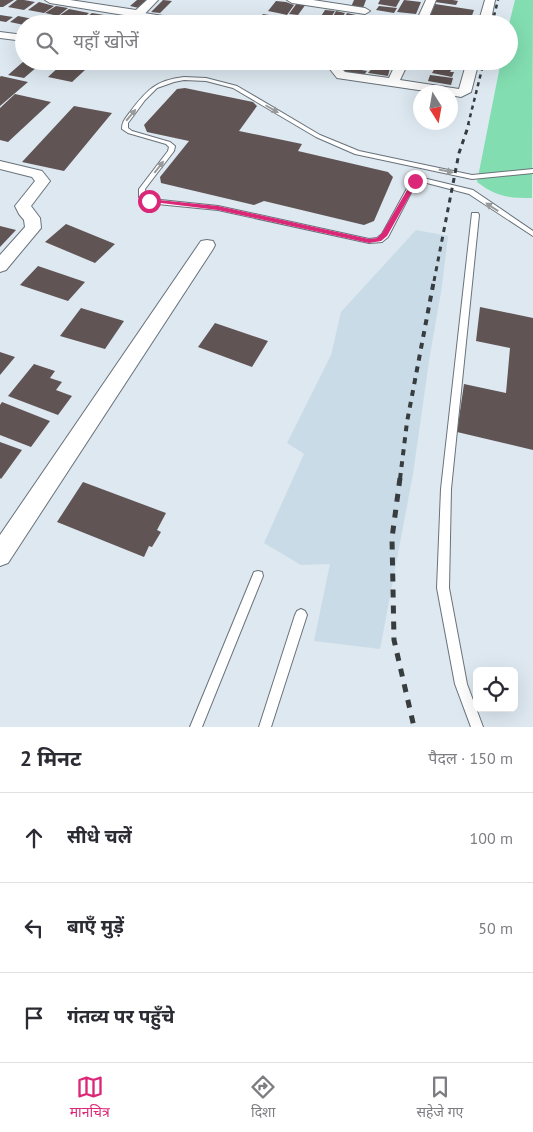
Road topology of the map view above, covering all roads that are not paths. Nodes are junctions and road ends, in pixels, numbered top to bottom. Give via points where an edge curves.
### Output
1 (50, 0) edge
2 (153, 0) edge
3 (292, 0) edge
4 (370, 0) edge
5 (431, 0) edge
6 (490, 0) edge
7 (365, 11) junction
8 (138, 14) junction
9 (144, 15) edge
10 (363, 15) edge
11 (424, 15) edge
12 (486, 15) edge
13 (1, 36) edge
14 (15, 37) edge
15 (339, 70) edge
16 (398, 70) edge
17 (471, 70) edge
18 (393, 82) junction
19 (0, 165) edge
20 (533, 171) edge
21 (472, 177) junction
22 (471, 192) junction
23 (475, 215) dead end
24 (533, 234) edge
25 (207, 245) dead end
26 (0, 266) edge
27 (0, 555) edge
28 (258, 576) dead end
29 (301, 615) dead end
30 (196, 727) edge
31 (264, 727) edge
32 (477, 727) edge

1 - 8 street
2 - 8 street
3 - 7 street
4 - 7 street
5 - 11 street
6 - 12 street
7 - 10 street
8 - 9 lane
13 - 14 street
15 - 18 street via 341,75
16 - 18 street
17 - 18 street via 465,92 461,93
19 - 26 street via 37,174 43,181 23,206 32,218 33,228
20 - 21 lane
21 - 22 lane
22 -> 21 lane via 423,180 415,181 385,235 379,240 369,241 218,208 149,201 143,197 142,189 172,146 168,142 130,132 125,123 155,87 167,81 222,81 335,145 356,153
24 -> 22 lane
23 - 32 lane via 446,489 443,588 461,684
25 - 27 street
28 - 30 lane
29 - 31 lane

